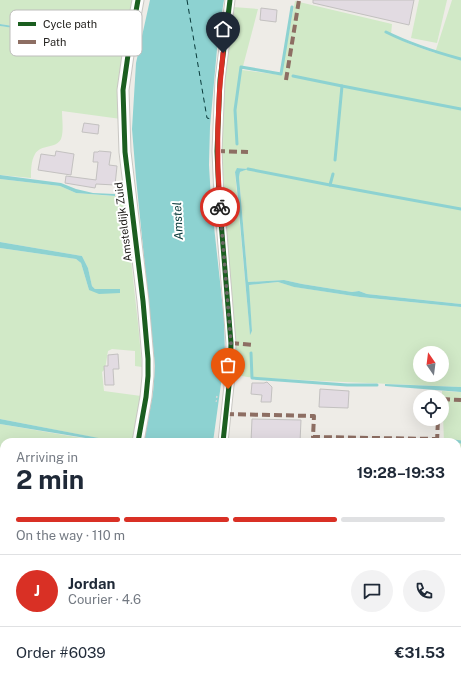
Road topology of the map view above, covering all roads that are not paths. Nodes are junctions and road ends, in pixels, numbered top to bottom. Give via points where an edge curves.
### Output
1 (138, 0) edge
2 (230, 0) edge
3 (136, 10) edge
4 (128, 56) edge
5 (139, 438) edge
6 (223, 438) edge

1 - 3 street, Amsteldijk Zuid
2 - 6 street via 220,80 217,151 231,343
4 - 5 street, Amsteldijk Zuid via 123,90 125,152 148,359 146,397

